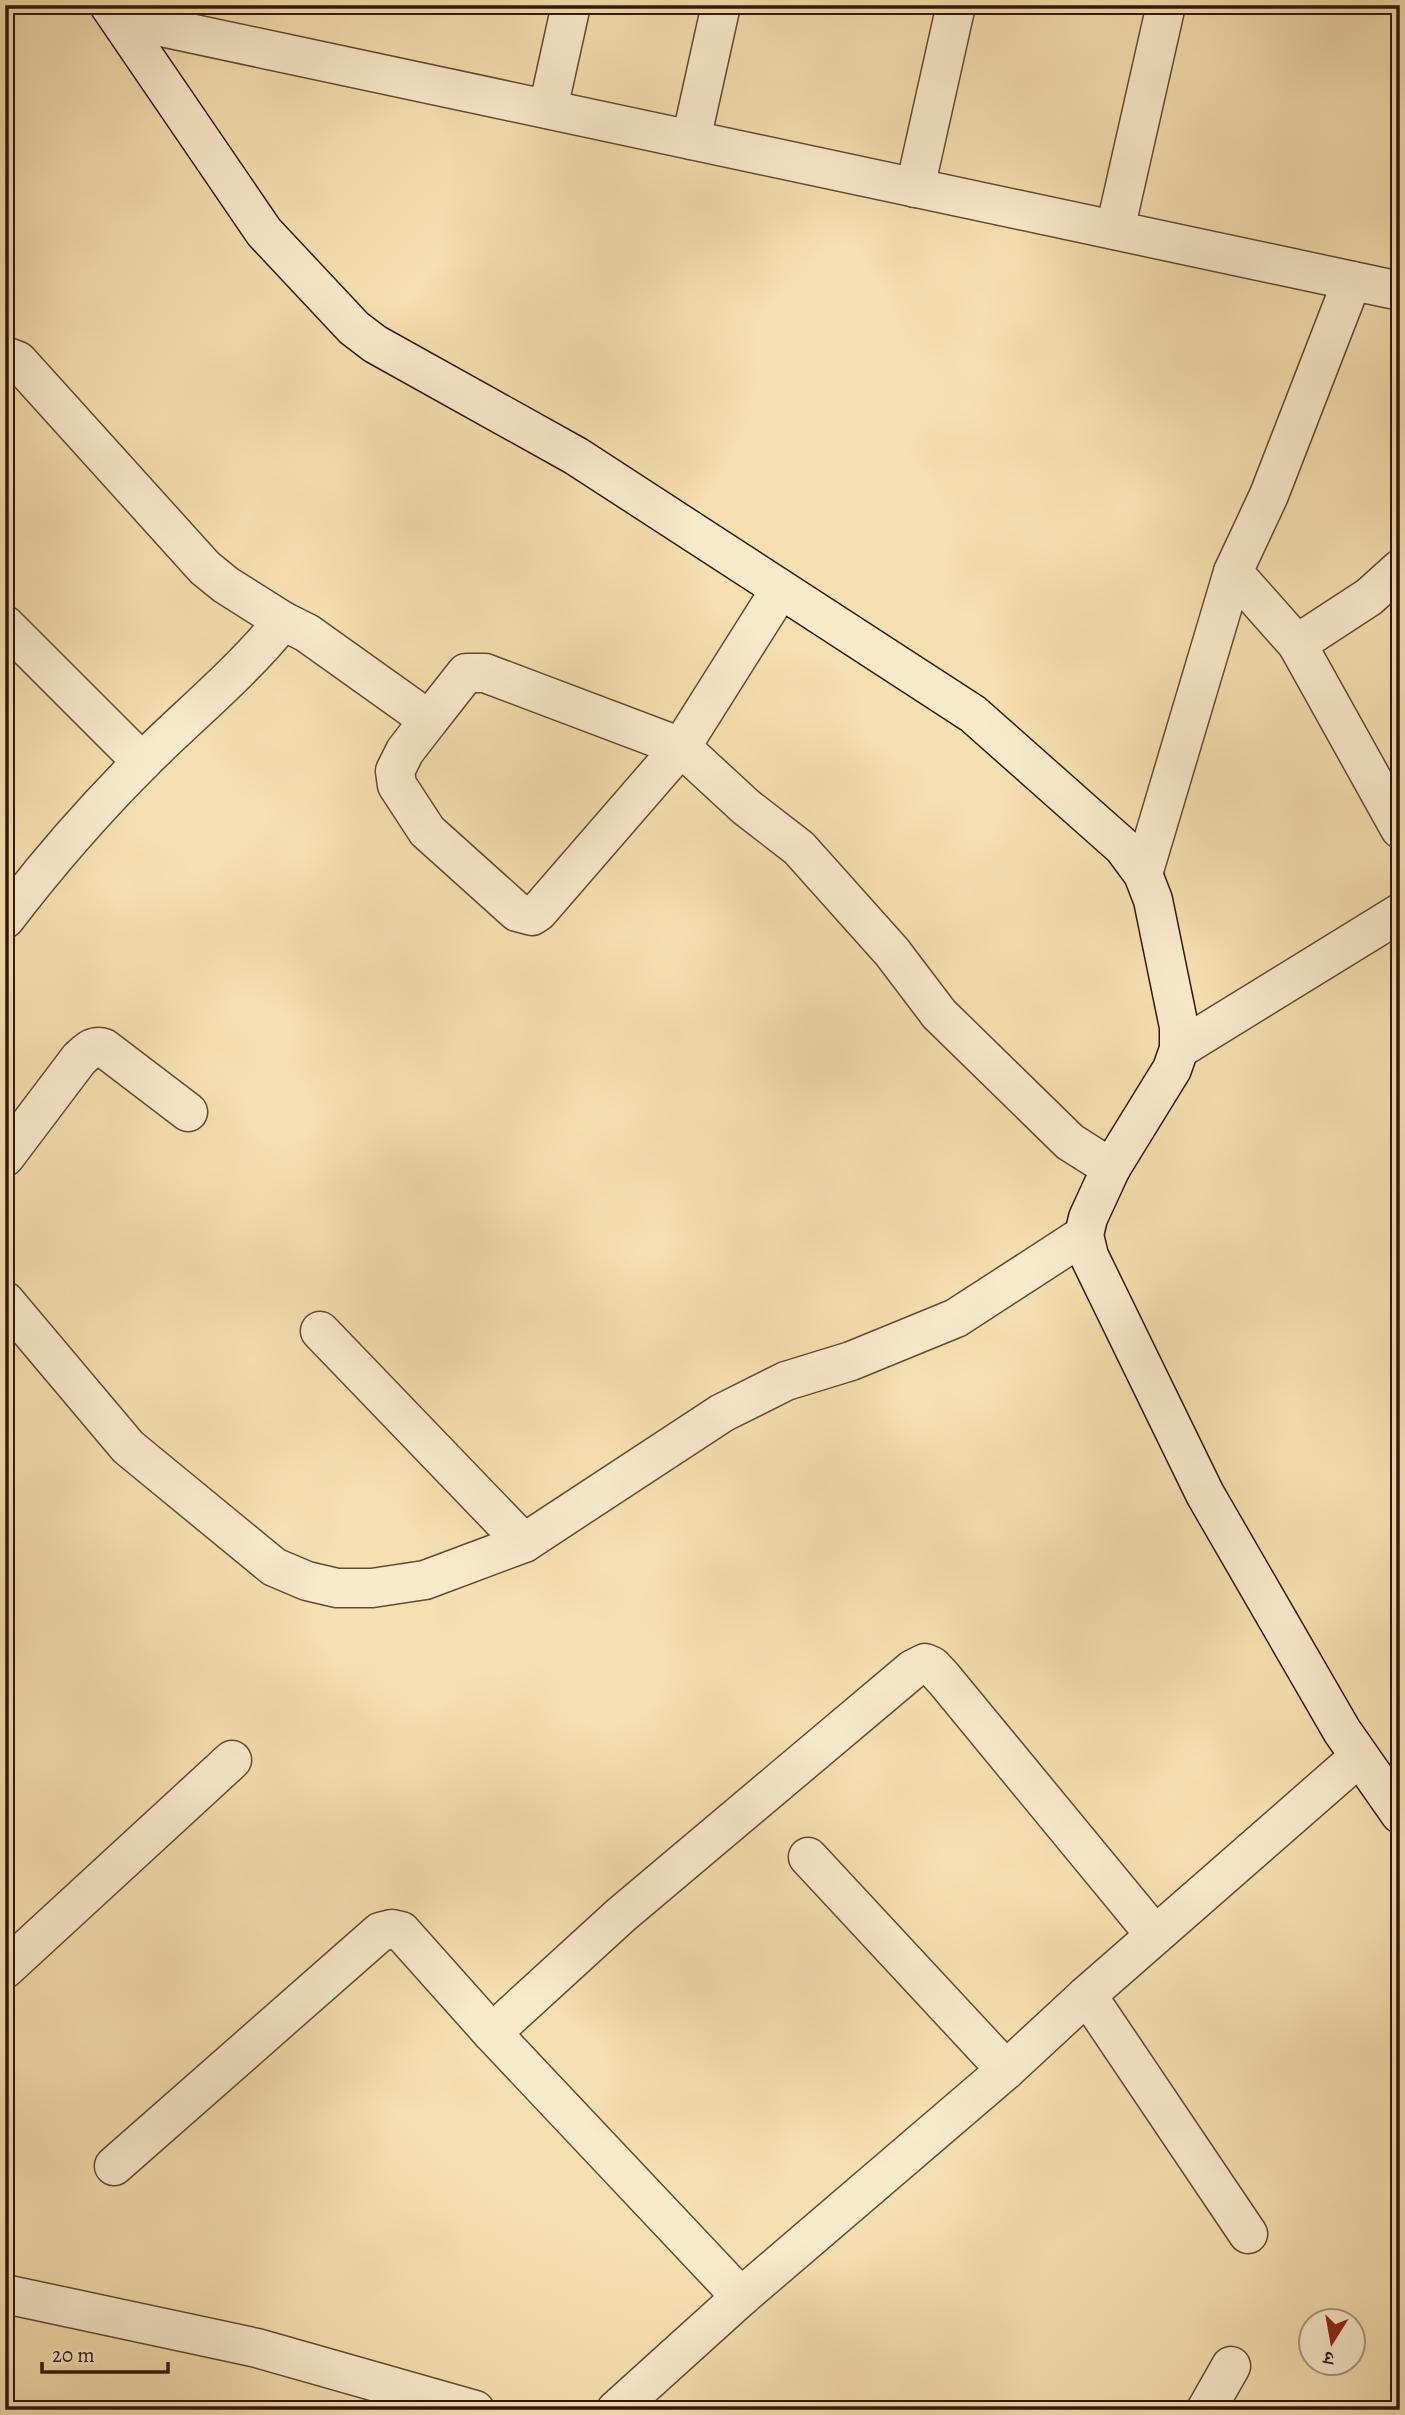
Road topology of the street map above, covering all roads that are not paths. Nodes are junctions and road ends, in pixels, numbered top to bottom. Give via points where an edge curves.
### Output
1 (571, 5) edge
2 (721, 5) edge
3 (956, 5) edge
4 (1166, 5) edge
5 (117, 9) edge
6 (548, 109) junction
7 (691, 140) junction
8 (915, 188) junction
9 (1115, 230) junction
10 (1352, 281) junction
11 (1400, 291) edge
12 (5, 356) edge
13 (1400, 569) edge
14 (1233, 572) junction
15 (780, 590) junction
16 (283, 621) junction
17 (5, 625) edge
18 (1297, 644) junction
19 (429, 720) junction
20 (681, 747) junction
21 (142, 762) junction
22 (1400, 829) edge
23 (1143, 874) junction
24 (1400, 913) edge
25 (5, 919) edge
26 (1179, 1049) junction
27 (188, 1112) dead end
28 (5, 1157) edge
29 (1111, 1168) junction
30 (1084, 1235) junction
31 (5, 1301) edge
32 (320, 1331) dead end
33 (524, 1543) junction
34 (1359, 1757) junction
35 (232, 1760) dead end
36 (1400, 1814) edge
37 (808, 1857) dead end
38 (1155, 1935) junction
39 (5, 1969) edge
40 (1087, 1995) junction
41 (492, 2033) junction
42 (1006, 2070) junction
43 (114, 2166) dead end
44 (1248, 2234) dead end
45 (5, 2294) edge
46 (741, 2297) junction
47 (1231, 2366) dead end
48 (475, 2410) edge
49 (616, 2410) edge
50 (1206, 2410) edge

1 - 6 street
2 - 7 street
3 - 8 street
4 - 9 street
5 - 6 street
5 - 15 street via 264,232 354,328 576,456
6 - 7 street
7 - 8 street
8 - 9 street
9 - 10 street
10 - 11 street
10 - 14 street via 1269,495
12 - 16 street via 18,361 205,568
13 - 18 street via 1369,597
14 - 18 street
14 - 23 street
15 - 20 street
15 - 23 street via 973,714 1123,846
16 - 19 street via 307,633
16 - 21 street
17 - 21 street
18 - 22 street
19 - 20 street via 466,673 485,673
19 - 20 street via 394,771 397,785 427,831 517,912 532,916
20 - 29 street via 799,848 892,952 939,1014 1070,1142
21 - 25 street via 47,864
23 - 26 street via 1153,900 1179,1027
24 - 26 street
26 - 29 street via 1172,1069
27 - 28 street via 99,1046 79,1059
29 - 30 street
30 - 33 street via 956,1318 851,1361 786,1381 722,1413
30 - 34 street via 1089,1256 1205,1494
31 - 33 street via 128,1447 274,1567 337,1588 372,1588 425,1580
32 - 33 street
34 - 36 street
34 - 38 street
35 - 39 street
37 - 42 street
38 - 40 street
38 - 41 street via 944,1679 925,1663 621,1915
40 - 42 street
40 - 44 street
41 - 43 street via 401,1931 380,1932
41 - 46 street
42 - 46 street
45 - 48 street via 257,2348
46 - 49 street
47 - 50 street

